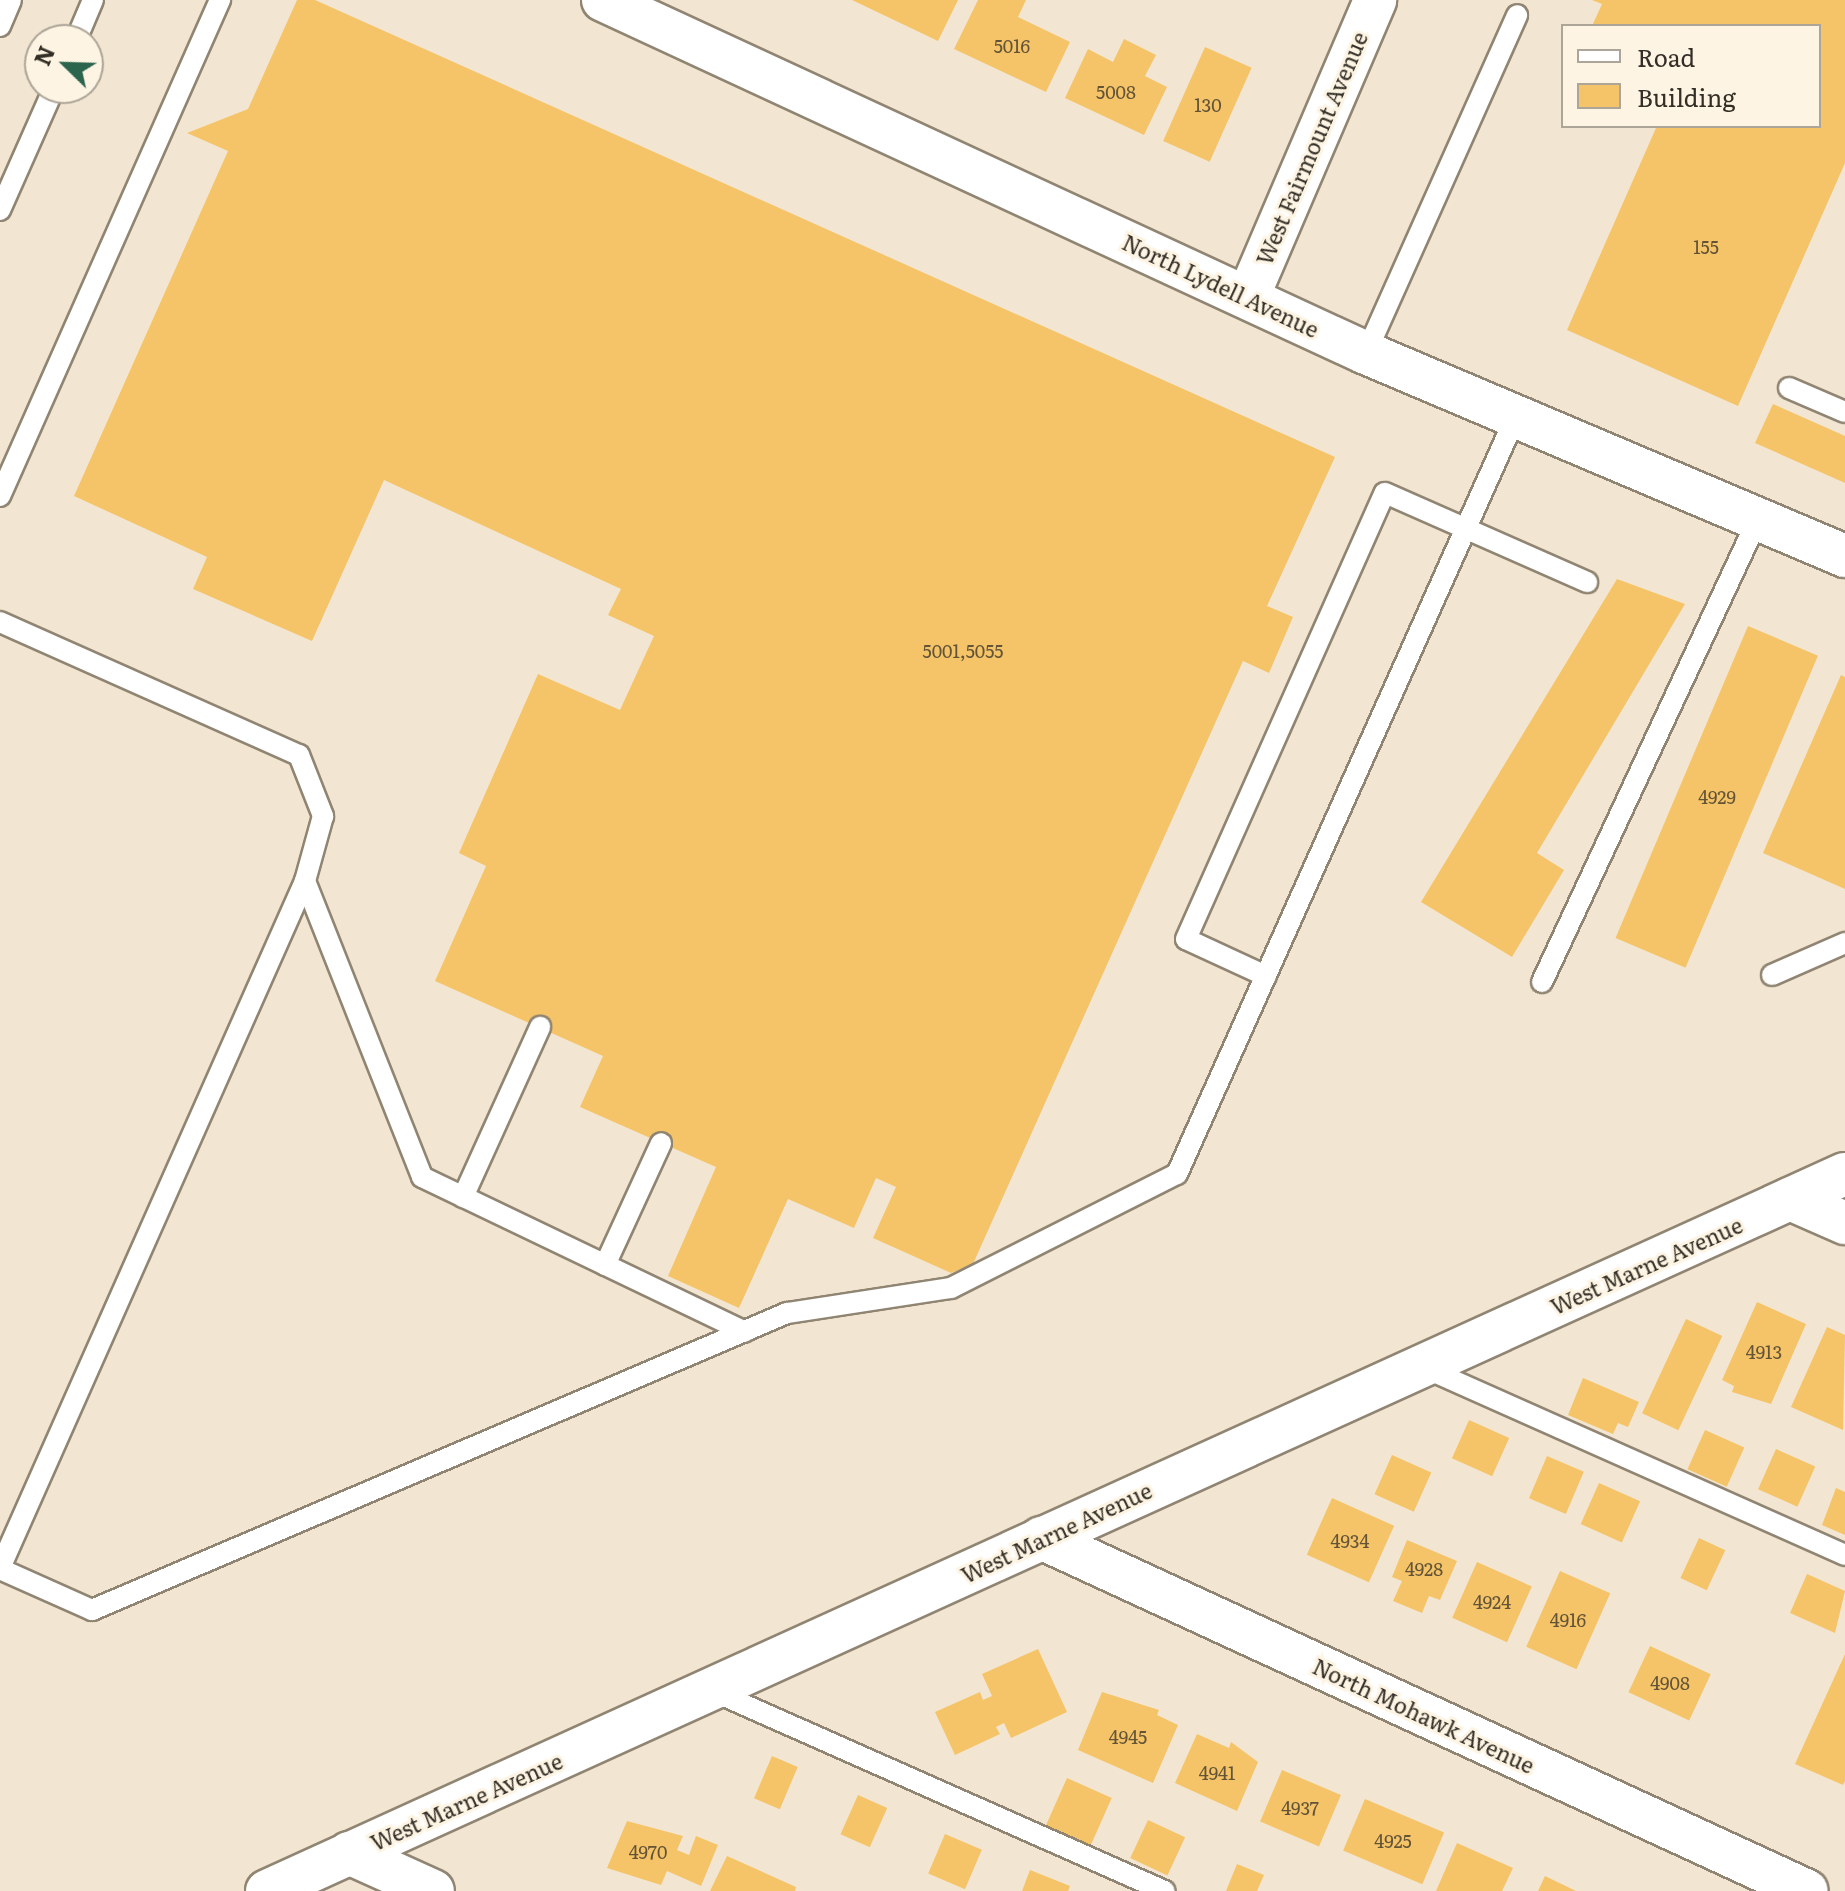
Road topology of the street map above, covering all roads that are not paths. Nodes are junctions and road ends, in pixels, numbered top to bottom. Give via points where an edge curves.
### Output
1 (11, 0) edge
2 (93, 0) edge
3 (220, 0) edge
4 (603, 0) edge
5 (1375, 0) edge
6 (1517, 15) dead end
7 (83, 24) edge
8 (0, 26) edge
9 (47, 104) edge
10 (0, 210) edge
11 (1248, 297) junction
12 (1366, 353) junction
13 (1789, 388) dead end
14 (1845, 412) edge
15 (1516, 416) junction
16 (0, 496) edge
17 (1758, 519) junction
18 (1466, 527) junction
19 (1845, 556) edge
20 (1587, 582) dead end
21 (0, 622) edge
22 (305, 881) junction
23 (1845, 943) edge
24 (1772, 975) dead end
25 (1266, 976) junction
26 (1542, 982) dead end
27 (540, 1027) dead end
28 (661, 1143) dead end
29 (1845, 1174) edge
30 (463, 1197) junction
31 (1790, 1199) junction
32 (1845, 1223) edge
33 (605, 1265) junction
34 (745, 1332) junction
35 (1421, 1366) junction
36 (1041, 1538) junction
37 (1845, 1555) edge
38 (0, 1569) edge
39 (713, 1691) junction
40 (349, 1853) junction
41 (1784, 1886) edge
42 (267, 1891) edge
43 (433, 1891) edge
44 (1165, 1891) edge

1 - 8 lane
2 - 7 lane
3 - 16 lane
4 - 11 street, North Lydell Avenue
5 - 11 street, West Fairmount Avenue
6 - 12 lane
9 - 10 lane
11 - 12 street, North Lydell Avenue
12 - 15 street, North Lydell Avenue
13 - 14 lane
15 - 17 street, North Lydell Avenue
15 - 18 lane
17 - 19 street, North Lydell Avenue
17 - 26 lane
18 - 20 lane
18 - 25 lane
18 - 25 lane via 1385,493 1186,939
21 - 22 lane via 299,755 323,816
22 - 30 lane via 422,1177
22 - 38 lane
23 - 24 lane
25 - 34 lane via 1177,1174 951,1288 787,1313
27 - 30 lane
28 - 33 lane
29 - 31 street, West Marne Avenue
30 - 33 lane
31 - 32 street
31 - 35 street, West Marne Avenue
33 - 34 lane
34 - 38 lane via 92,1610
35 - 36 street, West Marne Avenue
35 - 37 lane
36 - 39 street, West Marne Avenue
36 - 41 street, North Mohawk Avenue
39 - 40 street, West Marne Avenue
39 - 44 lane
40 - 42 street, West Marne Avenue
40 - 43 street

